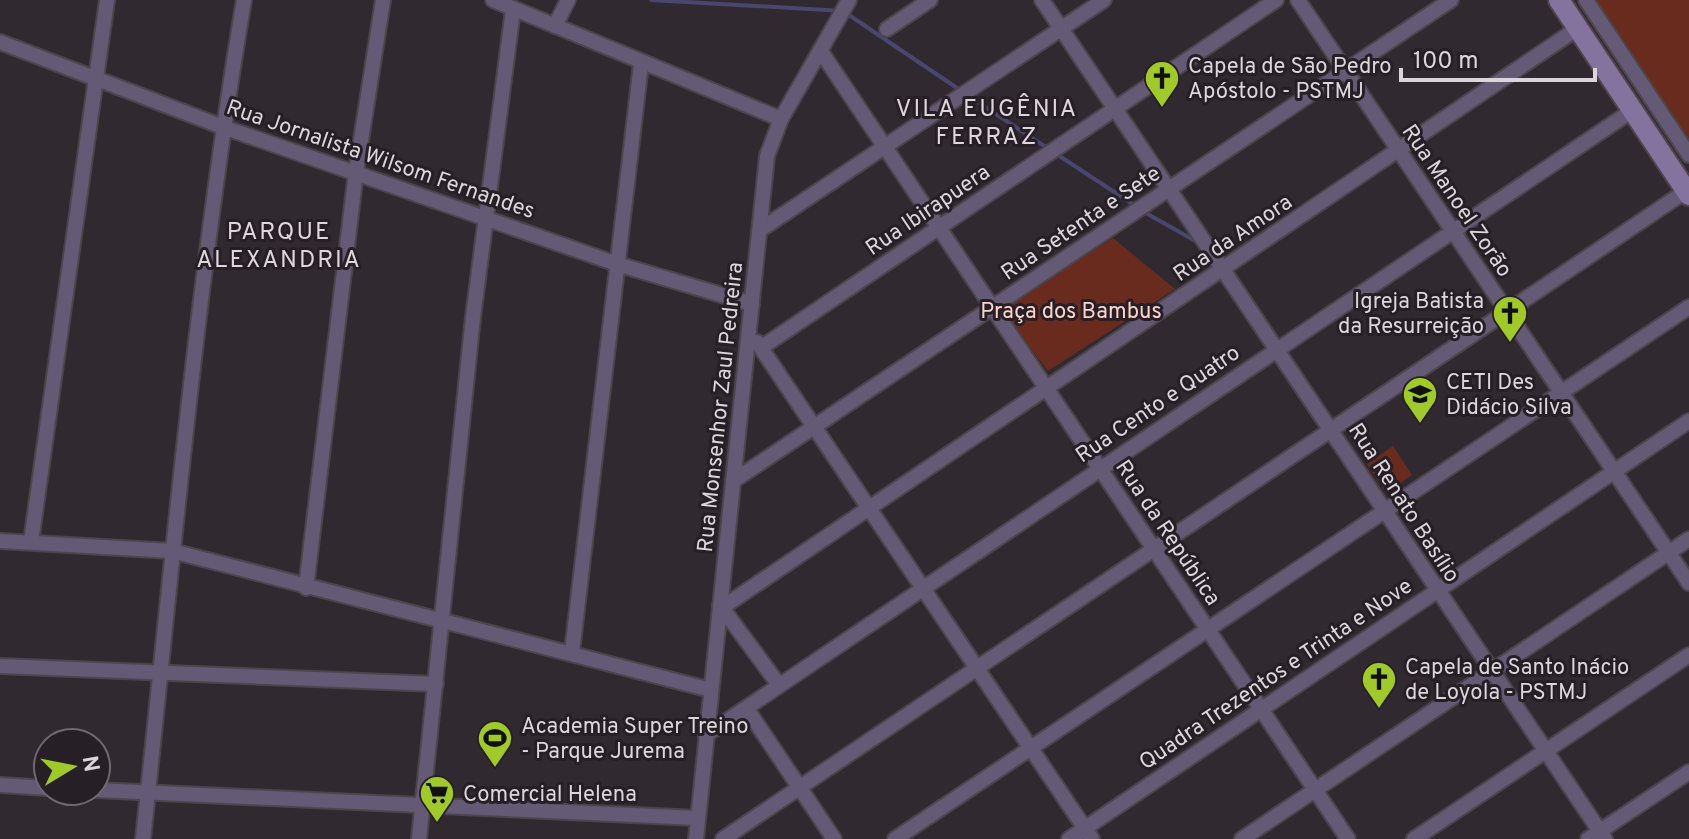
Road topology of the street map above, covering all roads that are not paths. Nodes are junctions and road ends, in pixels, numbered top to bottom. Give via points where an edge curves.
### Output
1 (107, 0) edge
2 (244, 0) edge
3 (383, 0) edge
4 (493, 0) edge
5 (568, 0) edge
6 (930, 0) edge
7 (1042, 0) edge
8 (1104, 0) edge
9 (1276, 0) edge
10 (1298, 0) edge
11 (1451, 0) edge
12 (1559, 0) edge
13 (1586, 0) edge
14 (844, 8) edge
15 (513, 10) junction
16 (555, 26) junction
17 (1578, 28) junction
18 (887, 29) dead end
19 (1061, 29) junction
20 (0, 42) edge
21 (820, 50) junction
22 (641, 64) junction
23 (1345, 70) junction
24 (96, 76) junction
25 (1115, 109) junction
26 (1633, 110) junction
27 (781, 119) junction
28 (223, 127) junction
29 (884, 146) junction
30 (1398, 151) junction
31 (1689, 155) edge
32 (356, 172) junction
33 (1168, 189) junction
34 (1688, 193) edge
35 (485, 216) junction
36 (938, 227) junction
37 (760, 230) junction
38 (1453, 231) junction
39 (617, 264) junction
40 (1221, 270) junction
41 (752, 304) junction
42 (1689, 307) edge
43 (993, 308) junction
44 (1507, 312) junction
45 (748, 335) junction
46 (762, 347) junction
47 (1276, 349) junction
48 (1046, 388) junction
49 (1560, 392) junction
50 (1689, 421) edge
51 (815, 427) junction
52 (1331, 431) junction
53 (1100, 468) junction
54 (1614, 472) junction
55 (733, 481) junction
56 (869, 506) junction
57 (1385, 510) junction
58 (1689, 539) edge
59 (0, 541) edge
60 (31, 542) junction
61 (1154, 548) junction
62 (172, 551) junction
63 (1669, 553) junction
64 (1689, 583) edge
65 (923, 587) junction
66 (306, 588) junction
67 (1436, 591) junction
68 (721, 606) junction
69 (443, 620) junction
70 (1207, 629) junction
71 (572, 652) junction
72 (1689, 655) edge
73 (0, 666) edge
74 (977, 667) junction
75 (1491, 672) junction
76 (158, 673) junction
77 (436, 684) junction
78 (779, 685) junction
79 (711, 690) junction
80 (747, 709) junction
81 (1262, 709) junction
82 (706, 735) junction
83 (1030, 748) junction
84 (1547, 752) junction
85 (1689, 772) edge
86 (0, 785) edge
87 (32, 787) edge
88 (799, 787) junction
89 (1315, 789) junction
90 (112, 791) edge
91 (148, 792) junction
92 (422, 806) junction
93 (698, 818) junction
94 (1088, 834) edge
95 (1597, 836) edge
96 (143, 839) edge
97 (419, 839) edge
98 (696, 839) edge
99 (723, 839) edge
100 (834, 839) edge
101 (895, 839) edge
102 (1069, 839) edge
103 (1242, 839) edge
104 (1348, 839) edge
105 (1414, 839) edge

1 - 24 street
2 - 28 street
3 - 32 street
4 - 15 street
5 - 16 street
6 - 18 street
7 - 19 street, Rua Renato Basílio
8 - 19 street
9 - 25 street, Rua Ibirapuera
10 - 23 street, Rua Manoel Zorão
11 - 23 street, Rua Setenta e Sete
12 - 17 main road
13 - 31 street
14 - 21 street, Rua Monsenhor Zaul Pedreira
15 - 16 street
15 - 35 street
16 - 22 street
17 - 26 main road
17 - 30 street, Rua da Amora
19 - 25 street, Rua Renato Basílio
19 - 29 street
20 - 24 street, Rua Jornalista Wilsom Fernandes
21 - 27 street, Rua Monsenhor Zaul Pedreira
21 - 29 street, Rua da República
22 - 27 street
22 - 39 street
23 - 30 street, Rua Manoel Zorão
23 - 33 street, Rua Setenta e Sete
24 - 28 street, Rua Jornalista Wilsom Fernandes
24 - 60 street
25 - 33 street, Rua Renato Basílio
25 - 36 street, Rua Ibirapuera
26 - 34 main road
26 - 38 street, Rua Cento e Quatro
27 - 37 street, Rua Monsenhor Zaul Pedreira via 767,156
28 - 32 street, Rua Jornalista Wilsom Fernandes
28 - 62 street
29 - 36 street, Rua da República
29 - 37 street
30 - 38 street, Rua Manoel Zorão
30 - 40 street, Rua da Amora
32 - 35 street, Rua Jornalista Wilsom Fernandes
32 - 66 street
33 - 40 street, Rua Renato Basílio
33 - 43 street, Rua Setenta e Sete
34 - 44 street
35 - 39 street, Rua Jornalista Wilsom Fernandes
35 - 69 street
36 - 43 street, Rua da República
36 - 46 street, Rua Ibirapuera
37 - 41 street, Rua Monsenhor Zaul Pedreira
38 - 44 street, Rua Manoel Zorão
38 - 47 street, Rua Cento e Quatro
39 - 41 street, Rua Jornalista Wilsom Fernandes
39 - 71 street
40 - 47 street, Rua Renato Basílio
40 - 48 street, Rua da Amora
41 - 45 street, Rua Monsenhor Zaul Pedreira
42 - 49 street
43 - 48 street, Rua da República
43 - 51 street, Rua Setenta e Sete
44 - 49 street, Rua Manoel Zorão
44 - 52 street
45 - 46 street
45 - 55 street, Rua Monsenhor Zaul Pedreira
46 - 51 street
47 - 52 street, Rua Renato Basílio
47 - 53 street, Rua Cento e Quatro
48 - 53 street, Rua da República
48 - 56 street, Rua da Amora
49 - 54 street, Rua Manoel Zorão
49 - 57 street
50 - 54 street, Quadra Trezentos e Trinta e Nove
51 - 55 street, Rua Setenta e Sete
51 - 56 street
52 - 57 street, Rua Renato Basílio
52 - 61 street
53 - 61 street, Rua da República
53 - 65 street, Rua Cento e Quatro
54 - 63 street, Rua Manoel Zorão
54 - 67 street, Quadra Trezentos e Trinta e Nove
55 - 68 street, Rua Monsenhor Zaul Pedreira
56 - 65 street
56 - 68 street, Rua da Amora
57 - 67 street, Rua Renato Basílio
57 - 70 street
58 - 63 street
59 - 60 street
60 - 62 street
61 - 70 street, Rua da República
61 - 74 street
62 - 66 street
62 - 76 street
63 - 64 street, Rua Manoel Zorão
63 - 75 street
65 - 74 street
65 - 78 street, Rua Cento e Quatro
66 - 69 street
67 - 75 street, Rua Renato Basílio
67 - 81 street, Quadra Trezentos e Trinta e Nove
68 - 78 street
68 - 79 street, Rua Monsenhor Zaul Pedreira
69 - 71 street
69 - 77 street
70 - 81 street, Rua da República
70 - 83 street
71 - 79 street
72 - 84 street
73 - 76 street
74 - 83 street
74 - 88 street
75 - 84 street, Rua Renato Basílio
75 - 89 street
76 - 77 street
76 - 91 street
77 - 92 street
78 - 80 street, Rua Cento e Quatro
79 - 82 street, Rua Monsenhor Zaul Pedreira
80 - 82 street, Rua Cento e Quatro
80 - 88 street
81 - 89 street, Rua da República
81 - 94 street, Quadra Trezentos e Trinta e Nove
82 - 93 street, Rua Monsenhor Zaul Pedreira
83 - 94 street
83 - 101 street
84 - 95 street, Rua Renato Basílio
84 - 105 street
85 - 95 street
86 - 87 street
88 - 99 street
88 - 100 street
89 - 103 street
89 - 104 street, Rua da República
90 - 91 street
91 - 92 street
91 - 96 street
92 - 93 street
92 - 97 street
93 - 98 street, Rua Monsenhor Zaul Pedreira
94 - 102 street, Quadra Trezentos e Trinta e Nove

